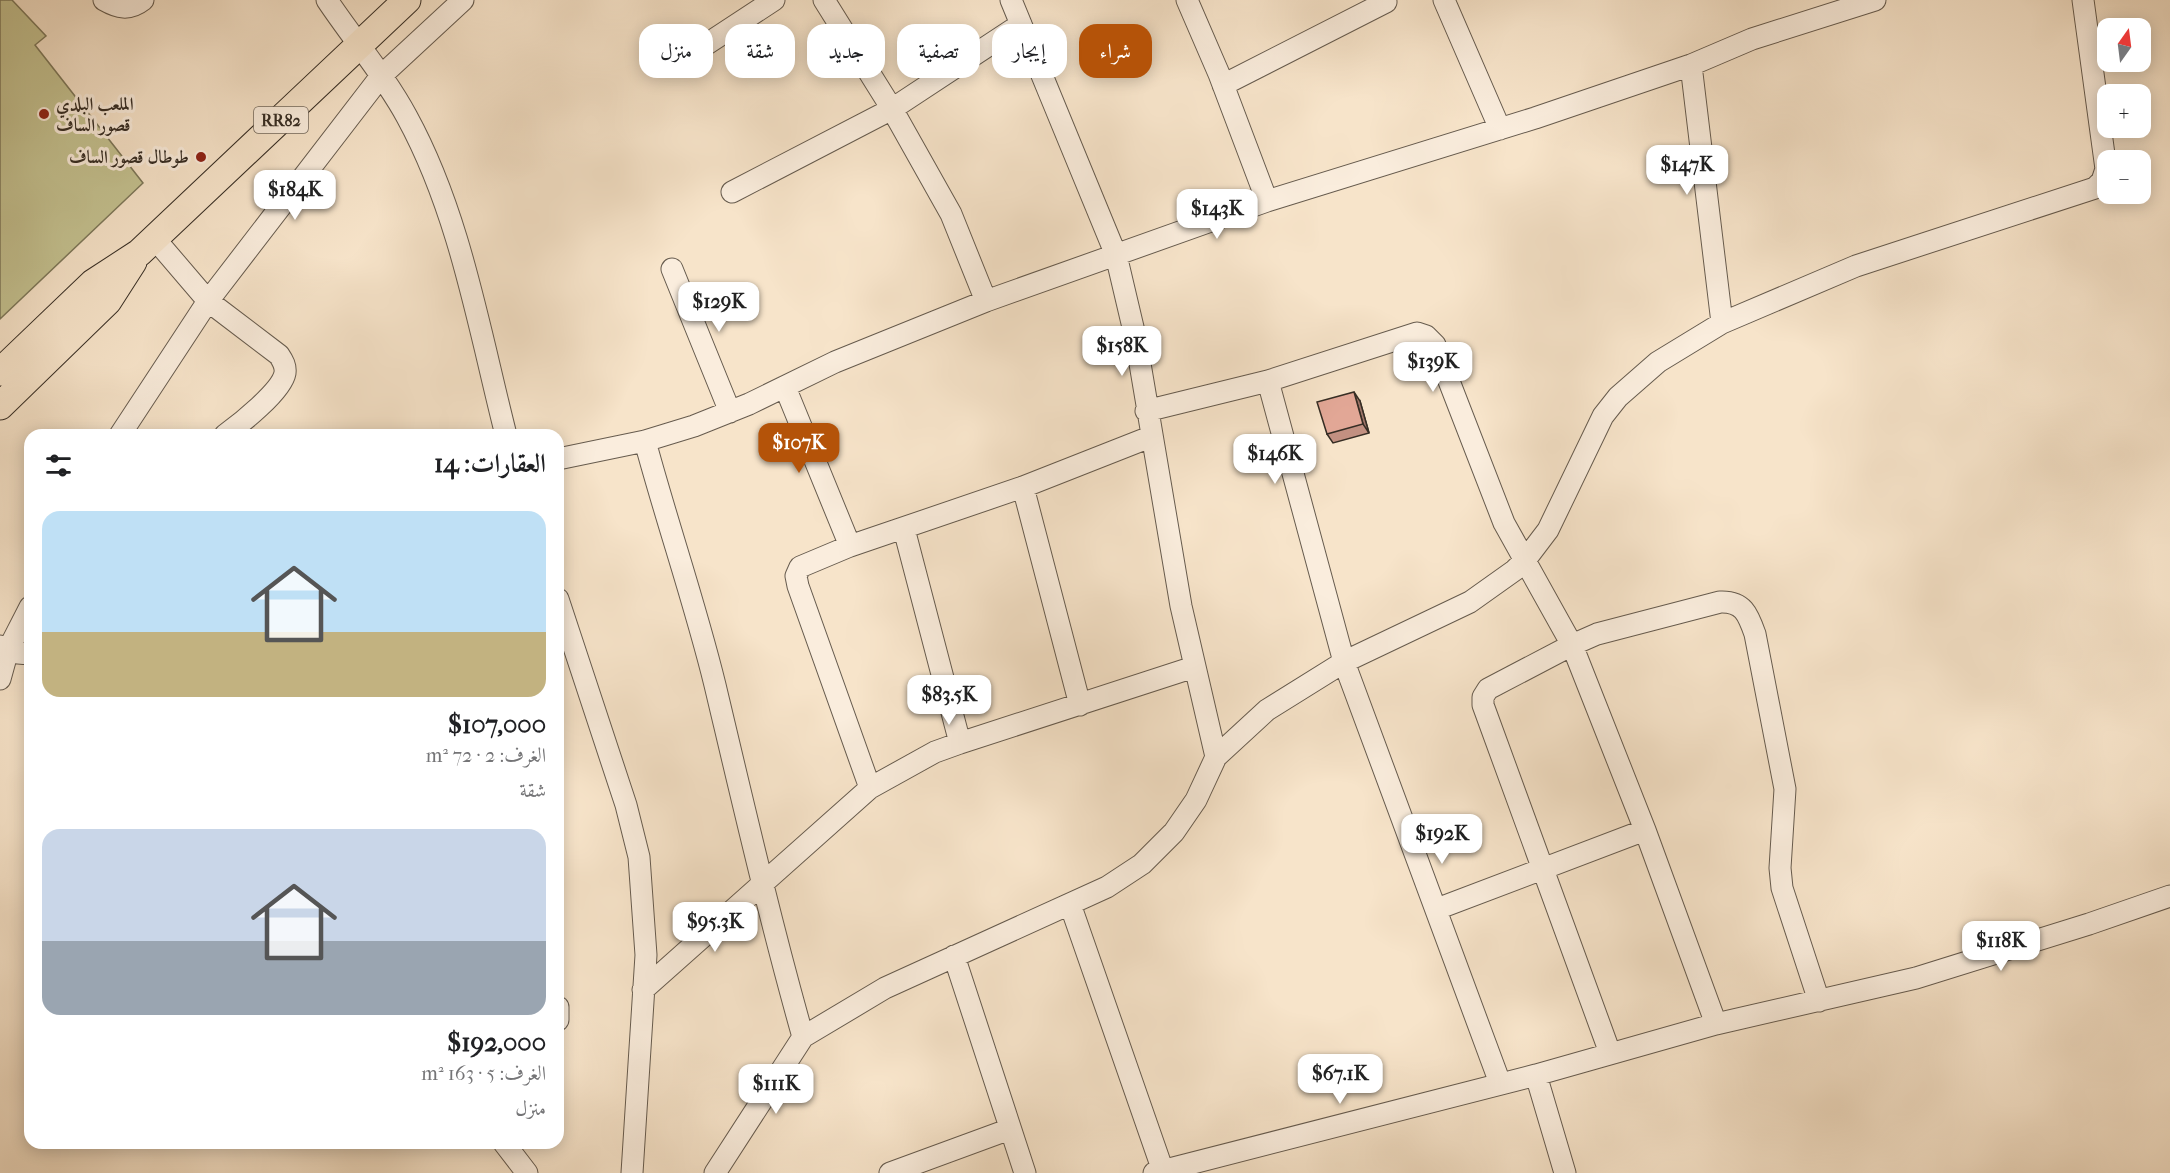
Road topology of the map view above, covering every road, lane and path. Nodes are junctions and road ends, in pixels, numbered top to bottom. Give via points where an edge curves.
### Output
1 (104, 0) edge
2 (143, 0) edge
3 (327, 0) edge
4 (406, 0) edge
5 (462, 0) edge
6 (774, 0) edge
7 (824, 0) edge
8 (1187, 0) edge
9 (1443, 0) edge
10 (1875, 0) edge
11 (2083, 0) edge
12 (1387, 1) edge
13 (1016, 7) edge
14 (713, 40) edge
15 (358, 47) junction
16 (1691, 65) junction
17 (381, 76) junction
18 (1223, 85) junction
19 (892, 109) junction
20 (1500, 129) junction
21 (732, 192) dead end
22 (1267, 201) junction
23 (147, 246) junction
24 (1116, 255) junction
25 (672, 269) dead end
26 (208, 301) junction
27 (986, 301) junction
28 (1722, 322) junction
29 (0, 372) edge
30 (1268, 381) junction
31 (785, 387) junction
32 (0, 406) edge
33 (1146, 411) junction
34 (730, 412) junction
35 (124, 429) edge
36 (233, 429) edge
37 (504, 429) edge
38 (1150, 437) junction
39 (645, 441) junction
40 (564, 458) edge
41 (1023, 487) junction
42 (904, 529) junction
43 (850, 546) junction
44 (1526, 560) junction
45 (24, 616) edge
46 (564, 617) edge
47 (1572, 645) junction
48 (4, 648) edge
49 (24, 653) edge
50 (1344, 662) junction
51 (1194, 667) junction
52 (0, 679) edge
53 (1080, 705) junction
54 (960, 743) junction
55 (1216, 757) junction
56 (870, 788) junction
57 (1645, 830) junction
58 (1542, 868) junction
59 (762, 886) junction
60 (2170, 896) edge
61 (1070, 904) junction
62 (1437, 909) junction
63 (954, 956) junction
64 (643, 990) junction
65 (1819, 1001) junction
66 (1716, 1024) junction
67 (803, 1037) junction
68 (1610, 1053) junction
69 (1536, 1075) junction
70 (1500, 1083) junction
71 (1010, 1129) junction
72 (508, 1149) edge
73 (1199, 1168) edge
74 (525, 1172) edge
75 (1159, 1172) edge
76 (632, 1173) edge
77 (715, 1173) edge
78 (890, 1173) edge
79 (1024, 1173) edge
80 (1564, 1173) edge

1 - 2 street via 125,8
3 - 15 street
4 - 15 main road, RR82
5 - 17 street
6 - 14 street
7 - 19 street
8 - 18 street
9 - 20 street
10 - 16 street via 1752,39
11 - 28 street via 2106,169 2095,188 1856,266
12 - 18 street
13 - 19 street
13 - 24 street
15 - 17 street
15 - 23 main road, RR82
16 - 20 street
16 - 28 street
17 - 26 street
17 - 37 street via 408,118 446,207
18 - 22 street
19 - 21 street
19 - 27 street via 951,214
20 - 22 street
22 - 24 street
23 - 26 street
23 - 29 main road, RR82 via 93,283
23 - 32 main road, RR82 via 108,301
24 - 27 street
24 - 33 street via 1136,340
25 - 34 street
26 - 35 street
26 - 36 street via 279,355 285,364 281,382
27 - 31 street via 835,362
28 - 44 street via 1658,362 1618,397 1589,442 1548,530
30 - 33 street
30 - 44 street via 1407,335 1426,336 1435,345 1504,523
30 - 50 street
31 - 34 street
31 - 43 street
33 - 38 street
34 - 39 street
38 - 41 street
38 - 51 street
39 - 40 street
39 - 59 street via 706,652
41 - 42 street
41 - 53 street
42 - 43 street
42 - 54 street
43 - 56 street via 800,567 796,576
44 - 47 street
44 - 50 street via 1470,602
45 - 48 street
46 - 64 street via 626,805 639,857 646,955
47 - 57 street
47 - 58 street via 1488,689 1483,697
47 - 65 street via 1597,633 1720,602 1739,604 1747,613 1755,634 1785,789 1779,868 1782,888
48 - 49 street
48 - 52 street
50 - 55 street via 1267,710
50 - 62 street
51 - 53 street
51 - 55 street
53 - 54 street
54 - 56 street via 935,752
55 - 61 street via 1196,800 1174,832 1142,864 1107,887
56 - 59 street
57 - 58 street
57 - 66 street
58 - 62 street
58 - 68 street
59 - 64 street
59 - 67 street
60 - 65 street via 1916,978
61 - 63 street
61 - 75 street
62 - 70 street
63 - 67 street via 885,988
63 - 71 street
64 - 76 street
65 - 66 street
66 - 68 street
67 - 77 street
68 - 69 street
69 - 70 street
69 - 80 street
70 - 73 street
71 - 78 street
71 - 79 street
72 - 74 street
73 - 75 street

